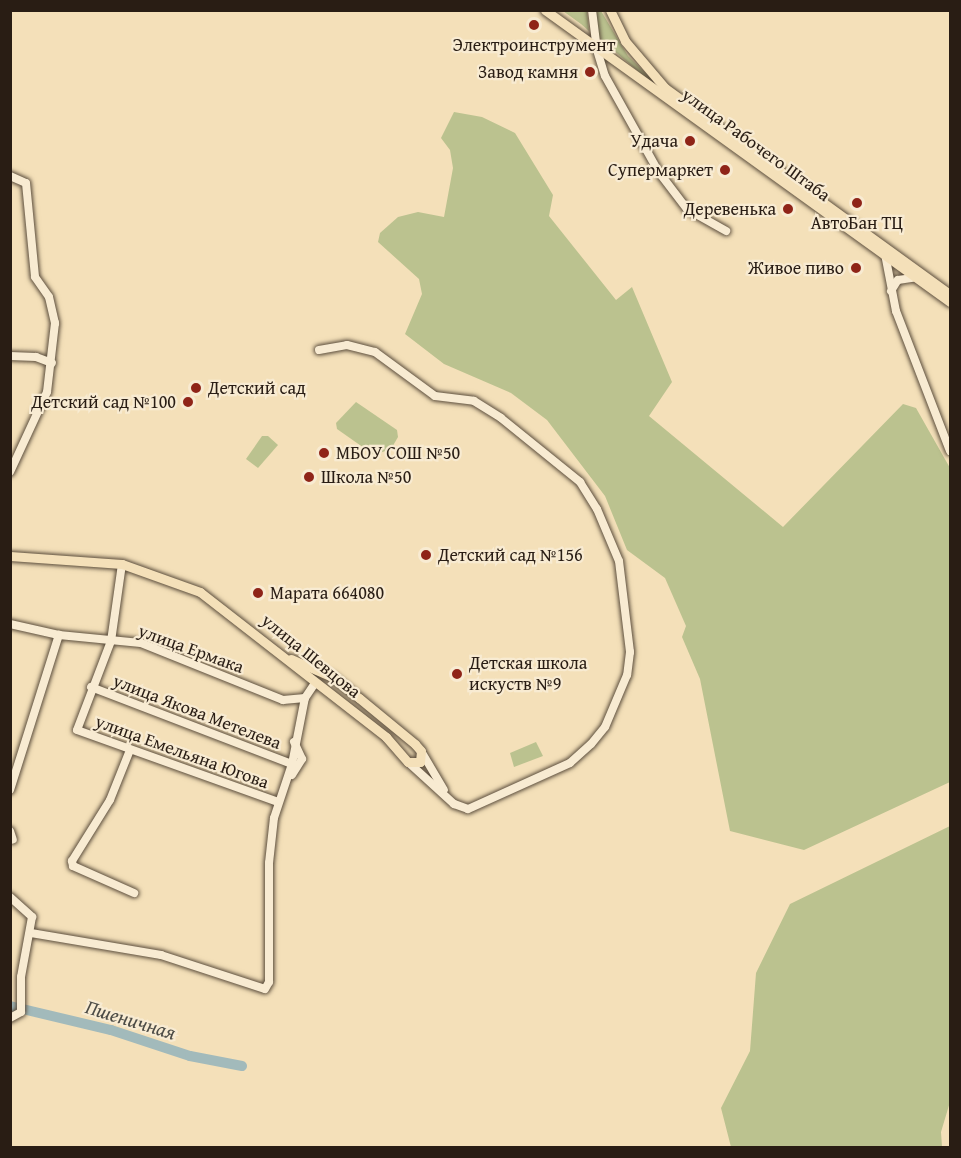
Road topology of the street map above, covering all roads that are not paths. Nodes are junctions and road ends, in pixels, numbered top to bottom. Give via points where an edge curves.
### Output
1 (545, 10) edge
2 (592, 10) edge
3 (610, 10) edge
4 (597, 50) junction
5 (10, 176) edge
6 (726, 231) dead end
7 (885, 248) junction
8 (886, 259) junction
9 (899, 259) junction
10 (913, 278) junction
11 (891, 291) junction
12 (951, 294) edge
13 (951, 302) edge
14 (319, 350) dead end
15 (10, 357) edge
16 (52, 363) junction
17 (951, 451) edge
18 (10, 472) edge
19 (10, 556) edge
20 (122, 564) junction
21 (10, 624) edge
22 (59, 635) junction
23 (111, 641) junction
24 (291, 659) junction
25 (315, 683) junction
26 (91, 687) junction
27 (305, 698) junction
28 (293, 745) junction
29 (129, 750) junction
30 (421, 751) junction
31 (275, 757) junction
32 (408, 762) junction
33 (292, 764) junction
34 (282, 788) junction
35 (10, 790) edge
36 (448, 797) junction
37 (278, 802) junction
38 (10, 831) edge
39 (13, 840) dead end
40 (134, 893) dead end
41 (10, 897) edge
42 (31, 933) junction
43 (10, 1018) edge

1 - 4 main road, улица Рабочего Штаба
2 - 4 street
3 - 7 main road, улица Рабочего Штаба via 625,41 665,88
4 - 6 street via 605,75 675,196 687,209
4 - 8 main road, улица Рабочего Штаба
5 - 16 street via 26,183 35,277 53,308
7 - 8 street
7 - 9 main road, улица Рабочего Штаба
8 - 9 street
8 - 10 main road, улица Рабочего Штаба
8 - 11 street
9 - 12 main road, улица Рабочего Штаба
10 - 11 street via 898,280
10 - 13 main road, улица Рабочего Штаба
11 - 17 street
14 - 36 street, улица Шевцова via 347,345 375,352 435,396 474,401 501,418 580,482 616,553 630,652 620,697 605,727 570,763 488,804 461,808
15 - 16 street via 36,357
16 - 18 street via 47,392
19 - 20 main road, улица Шевцова
20 - 23 street
20 - 24 main road, улица Шевцова via 200,592
21 - 22 street, улица Ермака
22 - 23 street, улица Ермака
22 - 35 street
23 - 26 street
23 - 27 street, улица Ермака via 141,643 283,700
24 - 25 main road, улица Шевцова
24 - 30 main road via 332,677
25 - 27 street
25 - 32 main road, улица Шевцова via 386,737
26 - 29 street, улица Емельяна Югова via 77,730
26 - 31 street, улица Якова Метелева
27 - 28 street
28 - 31 street
28 - 33 street
28 - 34 street via 302,759
29 - 37 street, улица Емельяна Югова
29 - 40 street via 110,800 72,861 73,866
30 - 32 main road via 420,762
30 - 36 street
31 - 33 street, улица Якова Метелева
32 - 36 street, улица Шевцова
33 - 34 street
34 - 37 street
37 - 42 street via 269,863 270,965 265,989 161,955
38 - 39 street
41 - 42 street via 32,917
42 - 43 street via 21,977 21,1012

